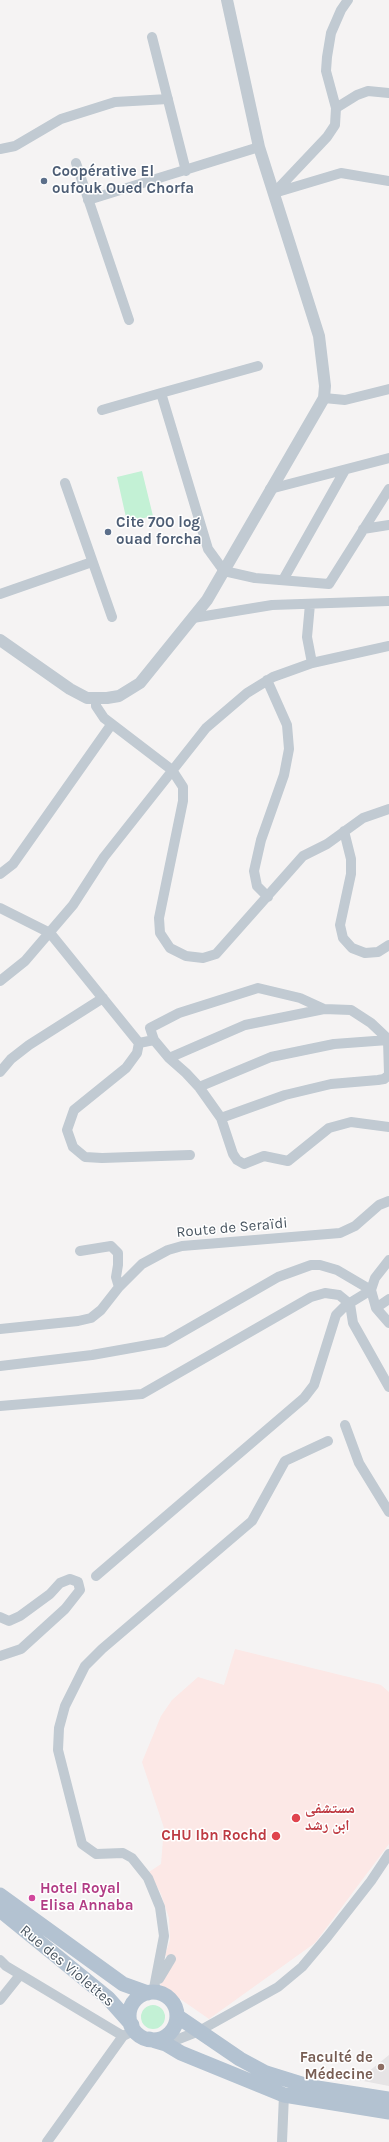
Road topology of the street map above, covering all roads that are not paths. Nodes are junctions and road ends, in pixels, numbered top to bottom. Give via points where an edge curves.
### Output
1 (227, 0) edge
2 (348, 0) edge
3 (152, 37) dead end
4 (389, 93) edge
5 (168, 99) junction
6 (336, 108) junction
7 (259, 147) junction
8 (0, 149) edge
9 (76, 163) dead end
10 (186, 171) junction
11 (389, 180) edge
12 (274, 193) junction
13 (88, 200) junction
14 (129, 320) dead end
15 (258, 366) dead end
16 (389, 389) edge
17 (161, 393) junction
18 (324, 398) junction
19 (102, 410) dead end
20 (389, 458) edge
21 (345, 470) junction
22 (65, 483) dead end
23 (270, 489) junction
24 (389, 489) edge
25 (389, 525) edge
26 (363, 529) junction
27 (92, 562) junction
28 (224, 571) junction
29 (283, 580) junction
30 (0, 594) edge
31 (389, 601) edge
32 (310, 604) junction
33 (112, 617) dead end
34 (193, 618) junction
35 (0, 640) edge
36 (389, 646) edge
37 (312, 663) junction
38 (267, 680) junction
39 (96, 699) junction
40 (111, 725) junction
41 (172, 770) junction
42 (389, 809) edge
43 (344, 831) junction
44 (0, 874) edge
45 (268, 897) junction
46 (0, 908) edge
47 (50, 933) junction
48 (389, 945) edge
49 (0, 981) edge
50 (102, 998) junction
51 (324, 1009) junction
52 (154, 1040) junction
53 (388, 1040) edge
54 (139, 1043) junction
55 (168, 1058) junction
56 (0, 1072) edge
57 (389, 1074) edge
58 (199, 1086) junction
59 (221, 1118) junction
60 (389, 1127) edge
61 (190, 1155) dead end
62 (389, 1201) edge
63 (80, 1251) dead end
64 (389, 1260) edge
65 (119, 1287) junction
66 (371, 1290) junction
67 (389, 1299) edge
68 (350, 1304) junction
69 (376, 1308) junction
70 (389, 1323) edge
71 (0, 1329) edge
72 (0, 1366) edge
73 (389, 1387) edge
74 (0, 1406) edge
75 (345, 1425) dead end
76 (328, 1441) dead end
77 (389, 1512) edge
78 (96, 1576) dead end
79 (0, 1617) edge
80 (0, 1656) edge
81 (389, 1854) edge
82 (0, 1895) edge
83 (0, 1910) edge
84 (171, 1959) dead end
85 (0, 1960) edge
86 (20, 1975) junction
87 (151, 1991) junction
88 (0, 2000) edge
89 (177, 2016) junction
90 (130, 2030) junction
91 (199, 2031) junction
92 (149, 2039) junction
93 (166, 2044) junction
94 (284, 2095) junction
95 (389, 2099) edge
96 (389, 2112) edge
97 (46, 2142) edge
98 (282, 2142) edge

1 - 7 street
2 - 6 street via 331,32 327,57 326,71
3 - 5 street
4 - 6 street via 368,91
5 - 8 street via 115,102 61,119 15,146
5 - 10 street
6 - 12 street via 335,125 327,137
7 - 10 street
7 - 12 street
9 - 13 street
10 - 13 street
11 - 12 street via 341,173
12 - 18 street via 319,336 325,379
13 - 14 street
15 - 17 street
16 - 18 street via 345,400
17 - 19 street
17 - 28 street via 208,549
18 - 23 street
20 - 21 street
21 - 23 street
21 - 29 street
22 - 27 street
23 - 28 street
24 - 26 street
25 - 26 street
26 - 29 street via 328,584
27 - 30 street
27 - 33 street
28 - 29 street via 255,578
28 - 34 street
31 - 32 street
32 - 34 street via 272,604
32 - 37 street via 307,637
34 - 39 street via 140,684 119,696
35 - 39 street via 78,695
36 - 37 street
37 - 38 street
38 - 41 street via 206,728
38 - 45 street via 287,725 289,749 284,775 261,840 254,871 257,886
39 - 40 street via 99,713
40 - 41 street
40 - 44 street via 13,864
41 - 45 street via 180,781 184,794 159,918 160,933 170,948 186,956 203,958 216,954
41 - 47 street via 104,857
42 - 43 street via 363,818
43 - 45 street via 327,844 303,856
43 - 48 street via 351,859 351,874 340,925 343,938 352,948 365,953 378,952
46 - 47 street
47 - 49 street via 25,961
47 - 50 street
50 - 54 street
50 - 56 street via 29,1044
51 - 52 street via 300,998 258,988 179,1013 150,1028
51 - 53 street via 351,1010 371,1023
51 - 55 street via 245,1025
52 - 54 street
52 - 55 street
53 - 57 street
53 - 58 street via 334,1044 271,1057
54 - 61 street via 137,1053 126,1068 74,1110 67,1130 72,1148 85,1157
55 - 58 street
57 - 59 street via 384,1079 331,1084 285,1095
58 - 59 street
59 - 60 street via 233,1154 244,1164 264,1156 288,1161 329,1128 351,1122
62 - 65 street, Route de Seraïdi via 380,1205 355,1226 340,1233 182,1246 168,1250 142,1264
63 - 65 street via 111,1246 118,1253 116,1277
64 - 66 street via 375,1278
65 - 71 street, Route de Seraïdi via 101,1310 85,1320
66 - 68 street
66 - 69 street
66 - 72 street via 337,1270 311,1265 278,1277 165,1342 92,1355
67 - 69 street
68 - 73 street via 353,1323
68 - 74 street via 339,1295 318,1294 142,1394
68 - 78 street via 336,1315 314,1385 304,1398
69 - 70 street
75 - 77 street via 360,1463
76 - 87 street via 285,1461 252,1520 102,1648 86,1666 65,1706 59,1728 58,1750 82,1844 96,1854 123,1853 132,1858 148,1878 160,1907 164,1936
79 - 80 street via 9,1621 32,1607 60,1583 70,1579 78,1582 80,1590 65,1609 21,1649
81 - 91 street via 371,1881 302,1966 278,1987
82 - 87 main road via 123,1984
83 - 90 main road, Rue des Violettes via 108,1998
84 - 87 street
85 - 86 street
86 - 88 street
86 - 90 street
87 - 89 main road via 167,1996
87 - 90 main road via 136,1999 132,2005
89 - 91 main road
89 - 92 main road via 171,2031 158,2039
90 - 92 main road
90 - 97 street
91 - 93 street
91 - 95 main road via 240,2059 285,2080 311,2087
92 - 93 main road
93 - 94 main road via 181,2053
94 - 96 main road
94 - 98 street

